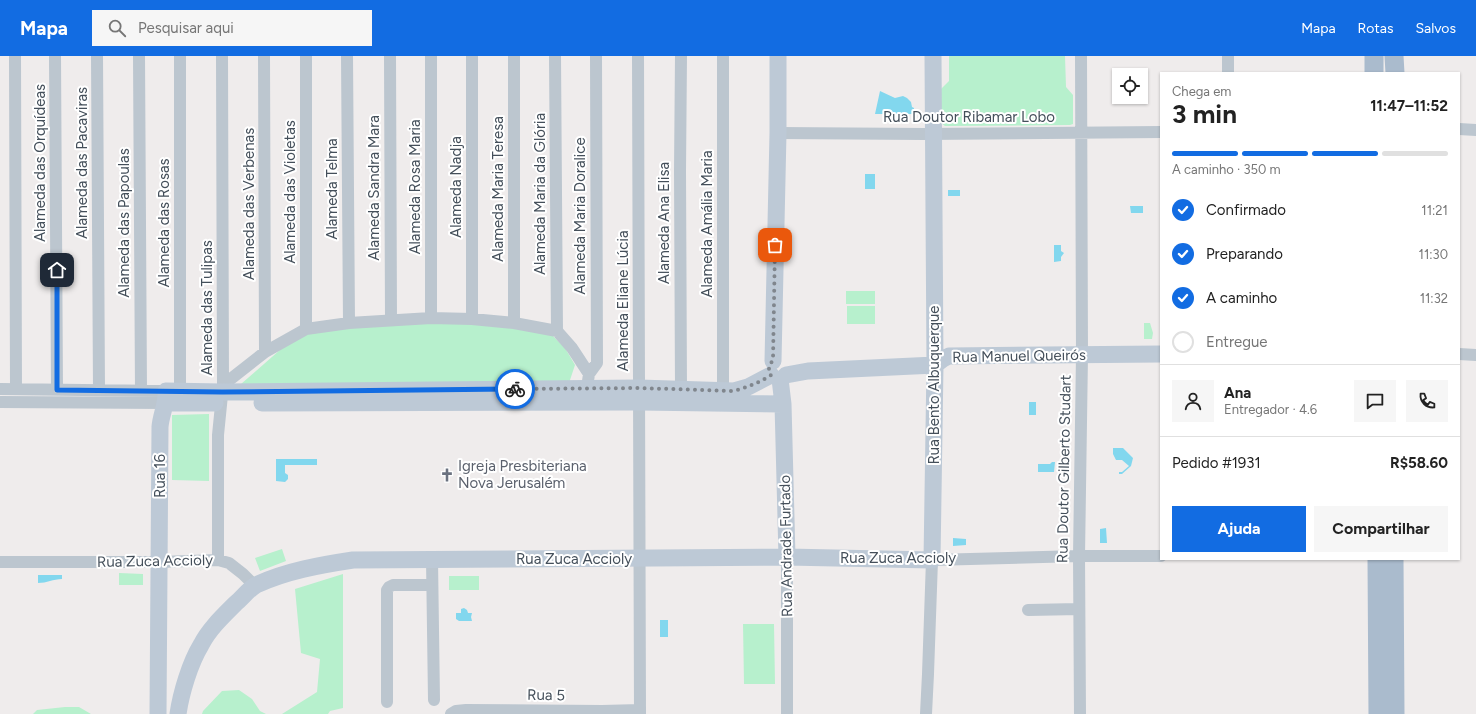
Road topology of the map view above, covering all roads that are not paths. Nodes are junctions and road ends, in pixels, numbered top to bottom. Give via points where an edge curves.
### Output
1 (15, 56) edge
2 (56, 56) edge
3 (97, 56) edge
4 (139, 56) edge
5 (180, 56) edge
6 (222, 56) edge
7 (264, 56) edge
8 (306, 56) edge
9 (347, 56) edge
10 (390, 56) edge
11 (431, 56) edge
12 (472, 56) edge
13 (514, 56) edge
14 (555, 56) edge
15 (596, 56) edge
16 (638, 56) edge
17 (681, 56) edge
18 (723, 56) edge
19 (778, 56) edge
20 (933, 56) edge
21 (1081, 56) edge
22 (1228, 56) edge
23 (1374, 56) edge
24 (1394, 56) edge
25 (1228, 72) edge
26 (1374, 72) edge
27 (1394, 72) edge
28 (1460, 130) edge
29 (1476, 130) edge
30 (1160, 132) edge
31 (778, 133) junction
32 (1082, 133) junction
33 (933, 134) junction
34 (431, 318) junction
35 (472, 319) junction
36 (391, 320) junction
37 (349, 323) junction
38 (514, 323) junction
39 (306, 329) junction
40 (557, 331) junction
41 (265, 352) junction
42 (1160, 354) edge
43 (1460, 354) edge
44 (1082, 355) junction
45 (1476, 355) edge
46 (935, 365) junction
47 (779, 372) junction
48 (588, 381) junction
49 (0, 389) edge
50 (16, 389) junction
51 (681, 389) junction
52 (57, 390) junction
53 (99, 390) junction
54 (141, 391) junction
55 (723, 391) junction
56 (222, 393) junction
57 (171, 395) junction
58 (639, 395) junction
59 (0, 402) edge
60 (739, 403) junction
61 (783, 404) junction
62 (1079, 556) junction
63 (1160, 556) edge
64 (787, 557) junction
65 (640, 558) junction
66 (432, 559) junction
67 (218, 560) junction
68 (932, 560) junction
69 (1377, 560) edge
70 (1394, 560) edge
71 (0, 562) edge
72 (160, 562) junction
73 (432, 585) junction
74 (255, 586) junction
75 (1079, 609) junction
76 (1028, 610) dead end
77 (434, 700) dead end
78 (387, 702) dead end
79 (640, 712) edge
80 (158, 714) edge
81 (178, 714) edge
82 (451, 714) edge
83 (787, 714) edge
84 (926, 714) edge
85 (1080, 714) edge
86 (1378, 714) edge
87 (1395, 714) edge

1 - 50 street
2 - 52 street, Alameda das Orquídeas
3 - 53 street, Alameda das Pacaviras
4 - 54 street, Alameda das Papoulas
5 - 57 street, Alameda das Rosas
6 - 56 street, Alameda das Tulipas
7 - 41 street, Alameda das Verbenas
8 - 39 street, Alameda das Violetas
9 - 37 street, Alameda Telma
10 - 36 street, Alameda Sandra Mara
11 - 34 street, Alameda Rosa Maria
12 - 35 street, Alameda Nadja
13 - 38 street, Alameda Maria Teresa
14 - 40 street, Alameda Maria da Glória
15 - 48 street, Alameda Maria Doralice via 597,363
16 - 58 street, Alameda Eliane Lúcia
17 - 51 street, Alameda Ana Elisa
18 - 55 street, Alameda Amália Maria
19 - 31 street, Rua Andrade Furtado
20 - 33 street, Rua Bento Albuquerque
21 - 32 street, Rua Doutor Gilberto Studart
22 - 25 street
23 - 26 main road
24 - 27 main road
28 - 29 street
30 - 32 street, Rua Doutor Ribamar Lobo
31 - 33 street, Rua Doutor Ribamar Lobo
31 - 47 street, Rua Andrade Furtado
32 - 33 street, Rua Doutor Ribamar Lobo
32 - 44 street, Rua Doutor Gilberto Studart
33 - 46 street, Rua Bento Albuquerque
34 - 35 street
34 - 36 street
35 - 38 street
36 - 37 street
37 - 39 street
38 - 40 street
39 - 41 street
40 - 48 street via 578,356
41 - 56 street
42 - 44 street, Rua Manuel Queirós
43 - 45 street
44 - 46 street, Rua Manuel Queirós via 949,356
44 - 62 street, Rua Doutor Gilberto Studart
46 - 47 street, Rua Manuel Queirós
46 - 68 street, Rua Bento Albuquerque
47 - 55 street via 748,388
47 - 60 street via 760,392
47 - 61 street, Rua Andrade Furtado
48 - 56 street
48 - 58 street
49 - 50 street
50 - 52 street
51 - 55 street
51 - 58 street
52 - 53 street
53 - 54 street
54 - 57 street
56 - 57 street
56 - 58 street
56 - 67 street, Alameda das Tulipas via 218,435
57 - 59 street
57 - 72 street, Rua 16 via 162,412 160,427
58 - 60 street
58 - 65 street, Alameda Eliane Lúcia
60 - 61 street
61 - 64 street, Rua Andrade Furtado
62 - 63 street, Rua Zuca Accioly
62 - 68 street, Rua Zuca Accioly
62 - 75 street, Rua Doutor Gilberto Studart
64 - 65 street, Rua Zuca Accioly
64 - 68 street, Rua Zuca Accioly
64 - 83 street, Rua Andrade Furtado
65 - 66 street, Rua Zuca Accioly
65 - 79 street, Alameda Eliane Lúcia
66 - 73 street
66 - 74 street, Rua Zuca Accioly via 353,560 324,564 282,575
67 - 72 street, Rua Zuca Accioly
67 - 74 street, Rua Zuca Accioly via 229,563
68 - 84 street, Rua Bento Albuquerque
69 - 86 main road
70 - 87 main road
71 - 72 street, Rua Zuca Accioly
72 - 80 street, Rua 16
73 - 77 street
73 - 78 street via 393,586 387,590
74 - 81 street via 217,622 201,644 188,677
75 - 76 street
75 - 85 street, Rua Doutor Gilberto Studart
79 - 82 street, Rua 5 via 461,710

